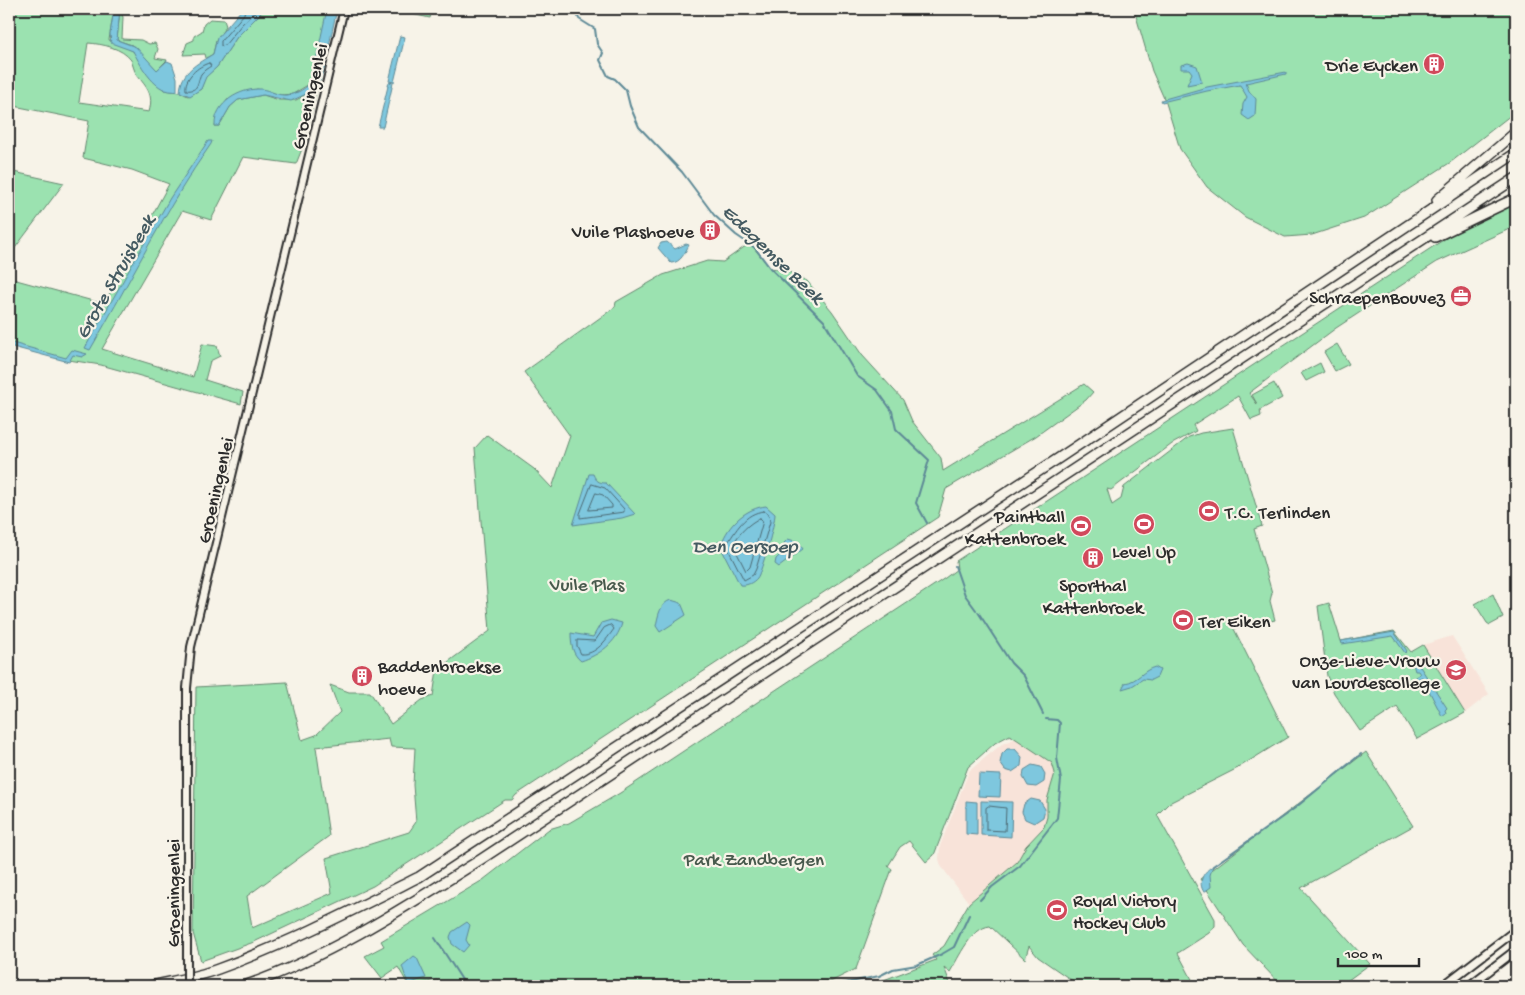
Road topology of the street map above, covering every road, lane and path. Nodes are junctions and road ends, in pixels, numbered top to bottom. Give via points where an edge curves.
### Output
1 (344, 9) edge
2 (1516, 132) edge
3 (1516, 153) edge
4 (1516, 178) edge
5 (1516, 198) edge
6 (1406, 226) junction
7 (1412, 247) junction
8 (1516, 930) edge
9 (1516, 950) edge
10 (152, 986) edge
11 (187, 986) edge
12 (244, 986) edge
13 (1443, 986) edge
14 (1469, 986) edge

1 - 11 street, Groeningenlei, bridge via 191,647 187,688
2 - 6 highway
3 - 6 highway
4 - 7 highway
5 - 7 highway
6 - 10 highway via 1059,458 418,877 258,953 216,970
7 - 12 highway via 451,878 345,940
8 - 13 main road
9 - 14 main road

